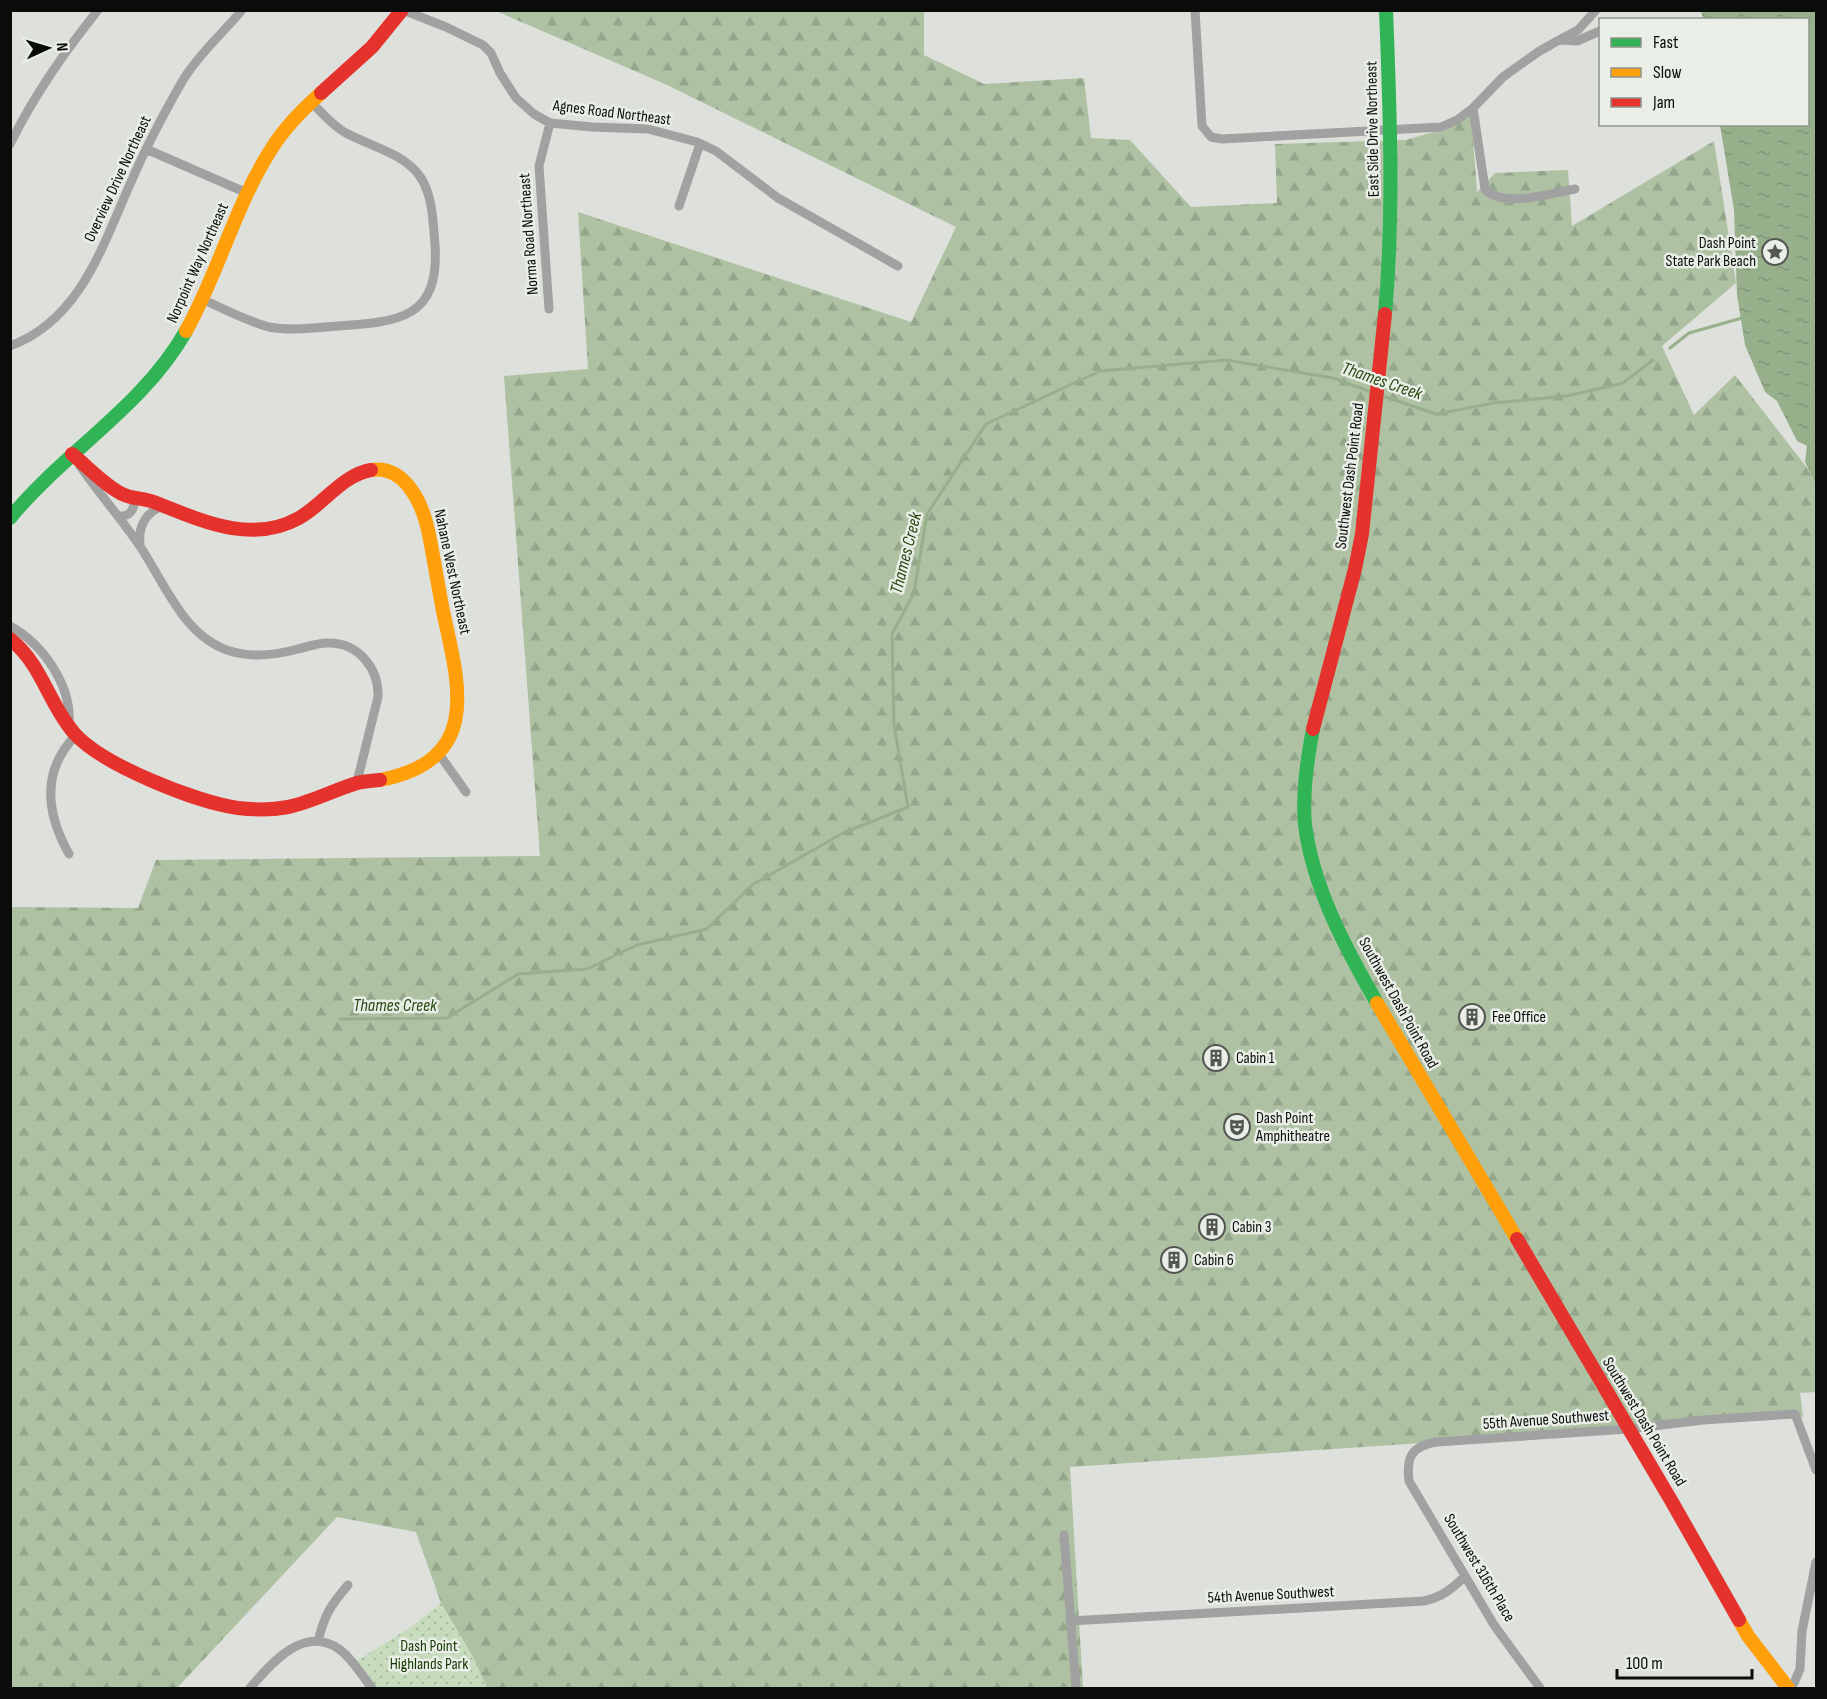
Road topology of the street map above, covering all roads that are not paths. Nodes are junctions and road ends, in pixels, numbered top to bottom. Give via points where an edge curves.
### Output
1 (98, 10) edge
2 (242, 10) edge
3 (403, 10) edge
4 (1195, 10) edge
5 (1386, 10) edge
6 (1596, 10) edge
7 (1599, 31) edge
8 (1559, 40) junction
9 (310, 101) junction
10 (1473, 108) junction
11 (550, 123) junction
12 (1391, 130) junction
13 (10, 144) edge
14 (700, 144) junction
15 (146, 149) junction
16 (1575, 189) dead end
17 (247, 193) junction
18 (679, 206) dead end
19 (1389, 248) joint
20 (898, 266) dead end
21 (202, 299) junction
22 (549, 309) dead end
23 (10, 346) edge
24 (72, 454) junction
25 (132, 497) junction
26 (163, 506) junction
27 (119, 516) junction
28 (10, 518) edge
29 (140, 545) junction
30 (10, 626) edge
31 (10, 639) edge
32 (73, 730) junction
33 (439, 754) junction
34 (357, 782) junction
35 (466, 792) dead end
36 (69, 854) dead end
37 (1628, 1429) junction
38 (1410, 1456) joint
39 (1816, 1470) edge
40 (1064, 1535) dead end
41 (1816, 1562) edge
42 (1465, 1576) junction
43 (348, 1585) dead end
44 (1070, 1621) junction
45 (318, 1641) junction
46 (1788, 1688) edge
47 (250, 1689) edge
48 (372, 1689) edge
49 (1076, 1689) edge
50 (1540, 1689) edge

1 - 13 street via 39,89
2 - 15 street, Overview Drive Northeast via 187,73
3 - 9 street, Norpoint Way Northeast via 368,51
3 - 11 street, Agnes Road Northeast via 483,45 491,52 516,98
4 - 12 street via 1201,123 1213,138
5 - 12 street, East Side Drive Northeast
6 - 8 street via 1578,30
7 - 8 street via 1577,41
8 - 10 street via 1503,77
9 - 17 street, Norpoint Way Northeast via 272,147
9 - 21 street via 343,131 407,163 421,178 431,206 436,264 426,295 414,310 395,320 312,328 270,327
10 - 12 street via 1441,128
10 - 16 street via 1485,189 1490,195 1518,199
11 - 14 street, Agnes Road Northeast via 648,129
11 - 22 street, Norma Road Northeast via 538,166
12 - 19 street, East Side Drive Northeast
14 - 18 street
14 - 20 street, Agnes Road Northeast via 716,151 786,203
15 - 17 street
15 - 23 street, Overview Drive Northeast via 81,289 51,323
17 - 21 street, Norpoint Way Northeast
19 - 37 street, Southwest Dash Point Road via 1362,536 1306,769 1305,823 1310,850 1339,931 1367,985
21 - 24 street, Norpoint Way Northeast via 158,373
24 - 25 street, Nahane West Northeast via 122,494
24 - 27 street
24 - 28 street, Norpoint Way Northeast via 41,481
25 - 26 street, Nahane West Northeast
25 - 27 street via 132,511
26 - 29 street via 145,519
26 - 33 street, Nahane West Northeast via 221,527 268,529 301,517 358,474 378,470 405,481 427,524 460,690 457,721
27 - 29 street
29 - 34 street via 182,614 218,646 245,654 271,655 328,642 348,647 365,658 374,671 378,697
30 - 32 street via 25,634 50,660 70,710
31 - 32 street via 28,654 60,715
32 - 34 street via 109,758 171,787 240,808 292,807
32 - 36 street via 50,787 54,820
33 - 34 street via 399,774
33 - 35 street
37 - 38 street, 55th Avenue Southwest via 1437,1442 1417,1448
37 - 39 street, 55th Avenue Southwest via 1795,1414
37 - 46 street, Southwest Dash Point Road via 1748,1636
38 - 42 street, Southwest 316th Place via 1409,1481
40 - 44 street
41 - 46 street via 1802,1631 1800,1669
42 - 44 street, 54th Avenue Southwest via 1449,1592 1424,1601
42 - 50 street, Southwest 316th Place
43 - 45 street via 325,1616
44 - 49 street
45 - 47 street via 281,1654
45 - 48 street via 344,1654

